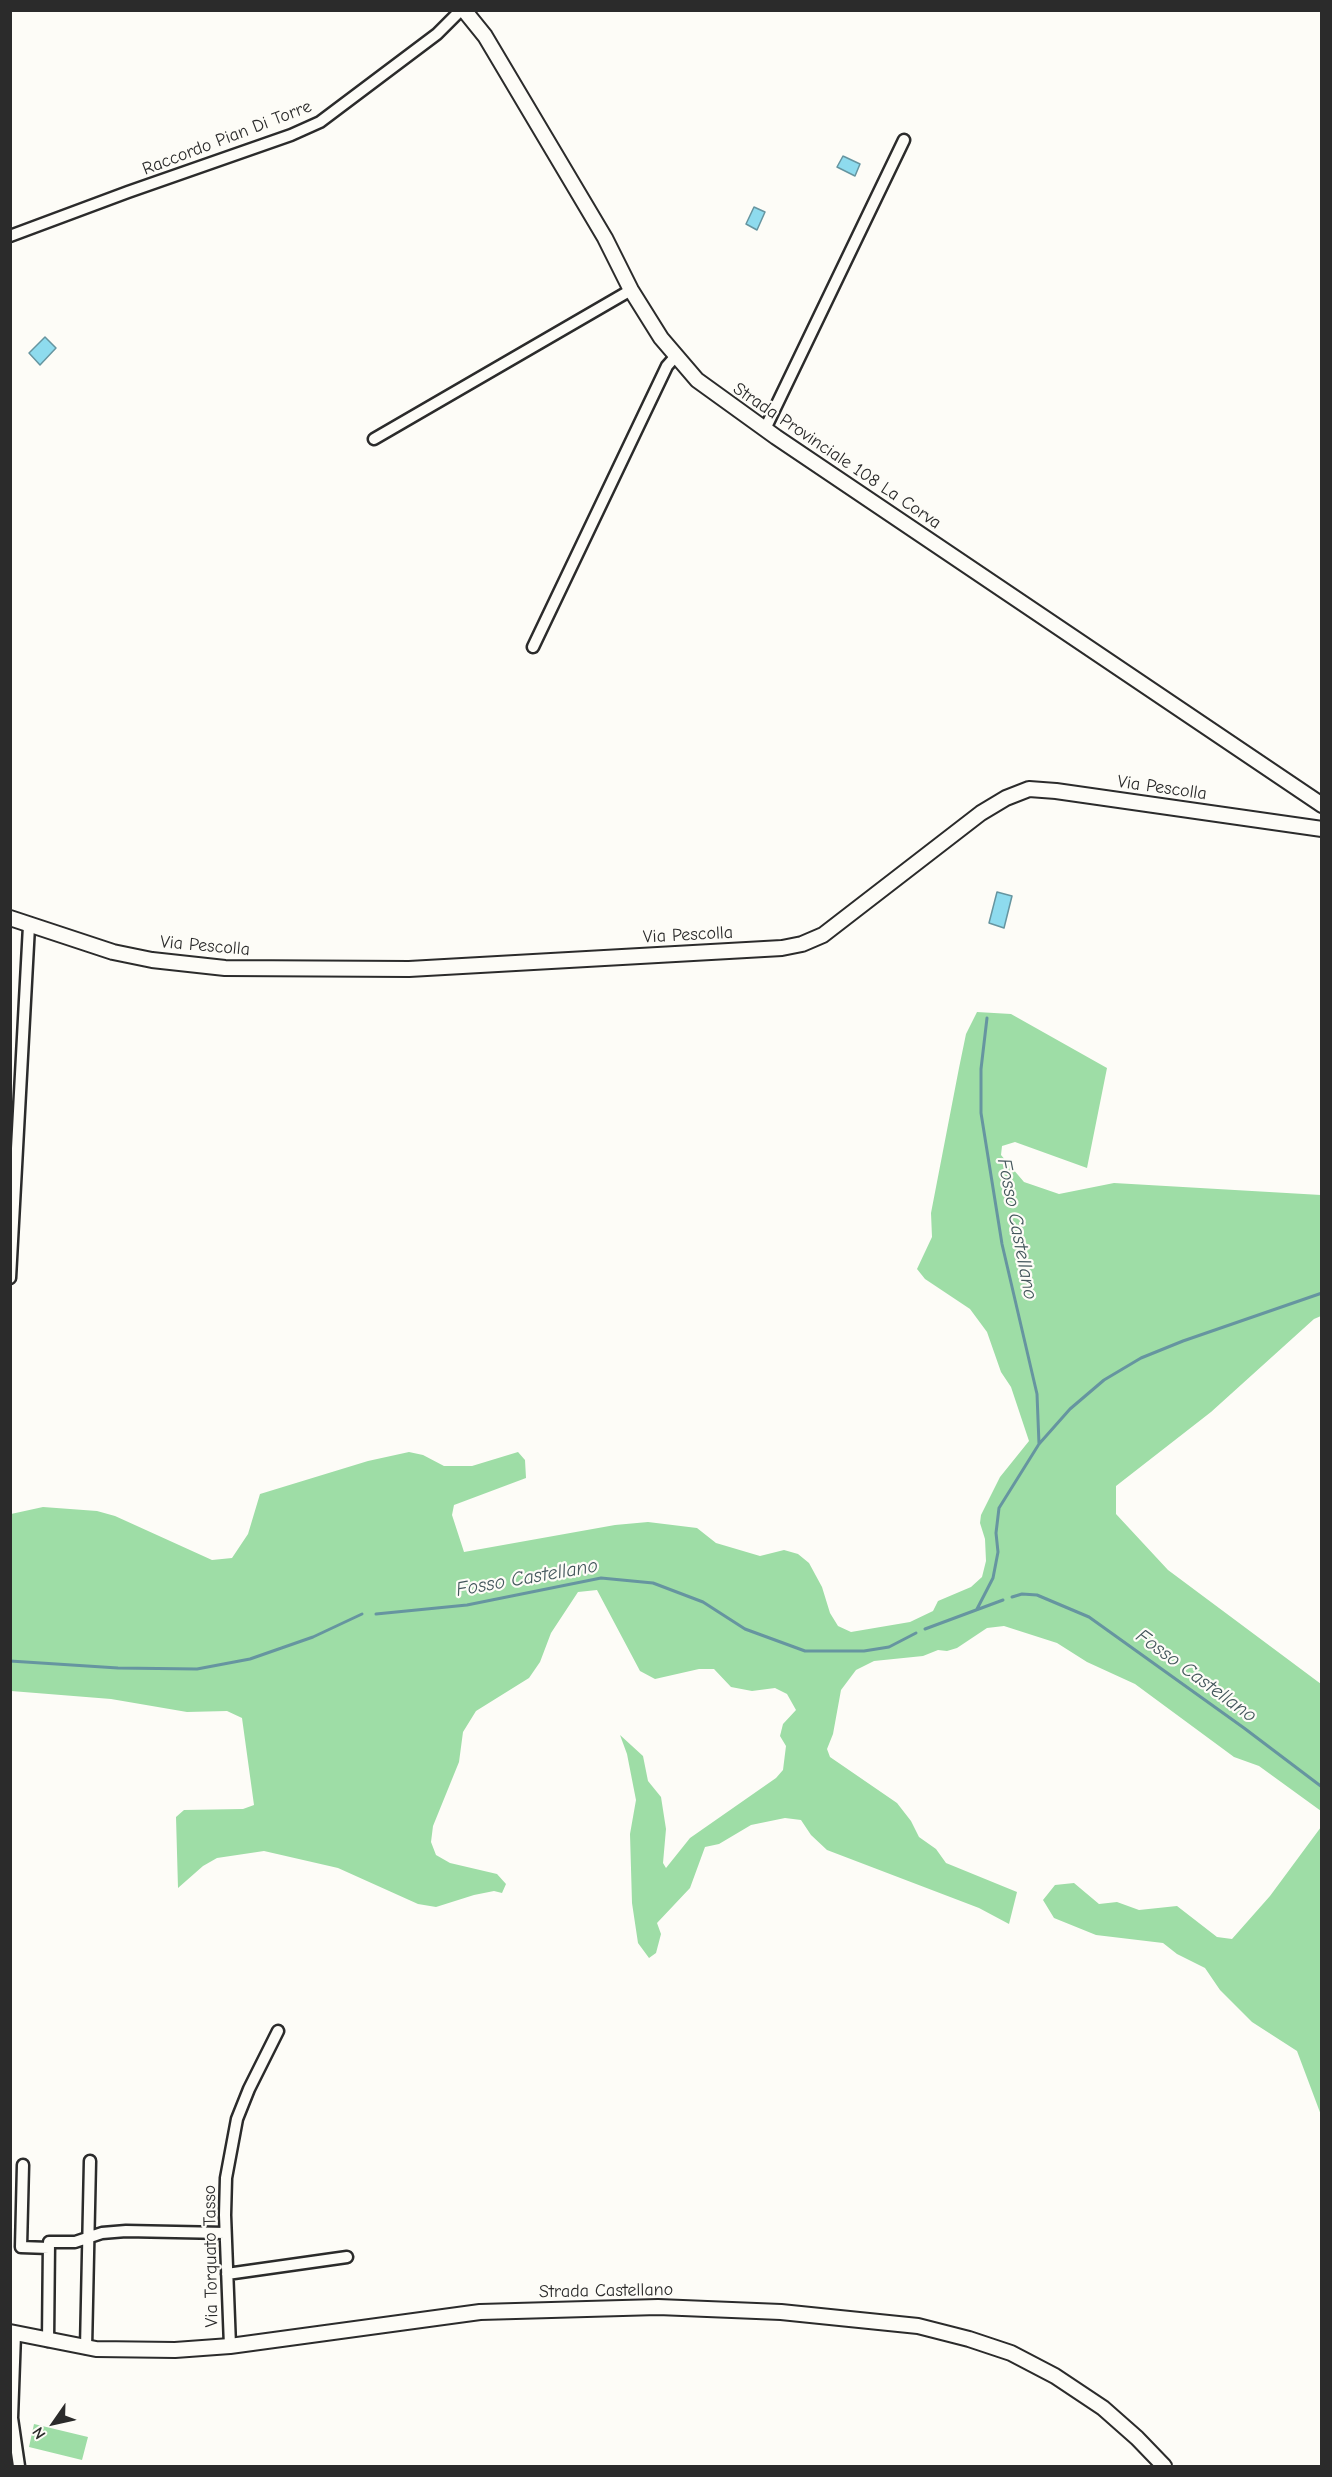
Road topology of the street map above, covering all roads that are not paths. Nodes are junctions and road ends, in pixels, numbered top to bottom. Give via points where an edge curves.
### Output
1 (463, 10) edge
2 (904, 140) dead end
3 (10, 236) edge
4 (631, 290) junction
5 (675, 357) junction
6 (765, 429) junction
7 (374, 439) dead end
8 (533, 647) dead end
9 (1322, 805) edge
10 (1322, 829) edge
11 (10, 918) edge
12 (29, 926) junction
13 (10, 1278) edge
14 (278, 2031) dead end
15 (90, 2161) dead end
16 (23, 2165) dead end
17 (225, 2233) junction
18 (88, 2238) junction
19 (49, 2248) junction
20 (347, 2257) dead end
21 (227, 2274) junction
22 (13, 2333) edge
23 (48, 2341) junction
24 (230, 2346) junction
25 (86, 2348) junction
26 (11, 2418) edge
27 (19, 2466) edge
28 (1164, 2466) edge

1 - 3 street, Raccordo Pian Di Torre via 320,122
1 - 4 street, Strada Provinciale 108 La Corva via 485,36
2 - 6 street
4 - 5 street, Strada Provinciale 108 La Corva
4 - 7 street
5 - 6 street, Strada Provinciale 108 La Corva via 697,380
5 - 8 street via 662,376
6 - 9 street, Strada Provinciale 108 La Corva
10 - 12 street, Via Pescolla via 1029,789 981,813 823,935 782,948 409,969 254,969 152,960
11 - 12 street, Via Pescolla
12 - 13 street
14 - 17 street, Via Torquato Tasso via 237,2119 226,2178
15 - 18 street
16 - 19 street via 21,2247
17 - 18 street via 126,2231
17 - 21 street, Via Torquato Tasso
18 - 19 street via 49,2242
18 - 25 street
19 - 23 street
20 - 21 street
21 - 24 street, Via Torquato Tasso
22 - 23 street, Strada Castellano
22 - 26 street
23 - 25 street, Strada Castellano
24 - 25 street, Strada Castellano via 124,2351
24 - 28 street, Strada Castellano via 480,2312 658,2307 781,2312 918,2326 1011,2354 1056,2376 1103,2408
26 - 27 street

